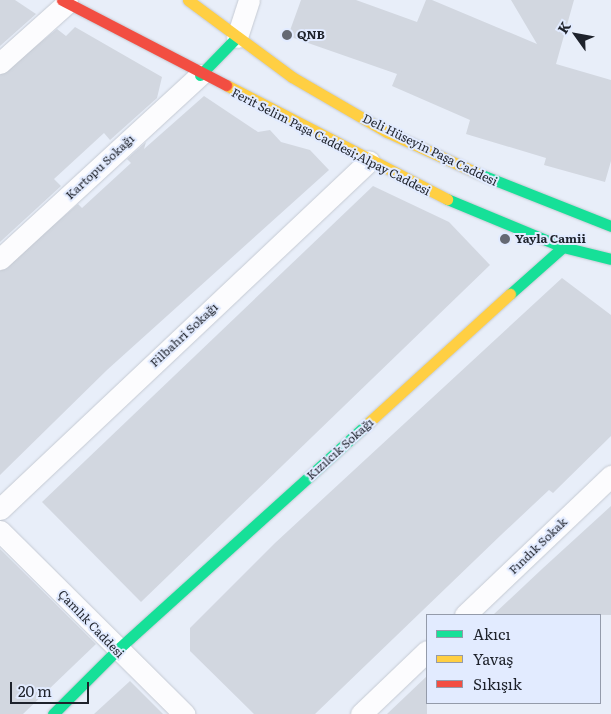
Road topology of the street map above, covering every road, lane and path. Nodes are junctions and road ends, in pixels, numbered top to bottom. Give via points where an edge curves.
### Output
1 (249, 0) edge
2 (64, 1) edge
3 (193, 1) edge
4 (237, 37) junction
5 (0, 63) edge
6 (200, 75) junction
7 (369, 161) junction
8 (570, 222) junction
9 (611, 226) edge
10 (564, 247) junction
11 (0, 259) edge
12 (611, 259) edge
13 (611, 476) edge
14 (0, 509) edge
15 (0, 531) edge
16 (466, 614) edge
17 (116, 650) junction
18 (426, 652) edge
19 (53, 714) edge
20 (184, 714) edge
21 (361, 714) edge

1 - 4 street
2 - 5 street
2 - 6 main road, Ferit Selim Paşa Caddesi;Alpay Caddesi
3 - 4 main road, Deli Hüseyin Paşa Caddesi
4 - 6 main road
4 - 8 main road, Deli Hüseyin Paşa Caddesi via 292,77 387,132
6 - 7 main road, Ferit Selim Paşa Caddesi;Alpay Caddesi
6 - 11 street, Kartopu Sokağı
7 - 10 main road, Ferit Selim Paşa Caddesi;Alpay Caddesi via 437,195
7 - 14 street, Filbahri Sokağı
8 - 9 main road, Deli Hüseyin Paşa Caddesi
8 - 10 main road
10 - 12 main road, Ferit Selim Paşa Caddesi;Alpay Caddesi
10 - 17 main road, Kızılcık Sokağı
13 - 16 street, Fındık Sokak
15 - 17 street, Çamlık Caddesi
17 - 19 main road, Kızılcık Sokağı
17 - 20 street, Çamlık Caddesi
18 - 21 street

